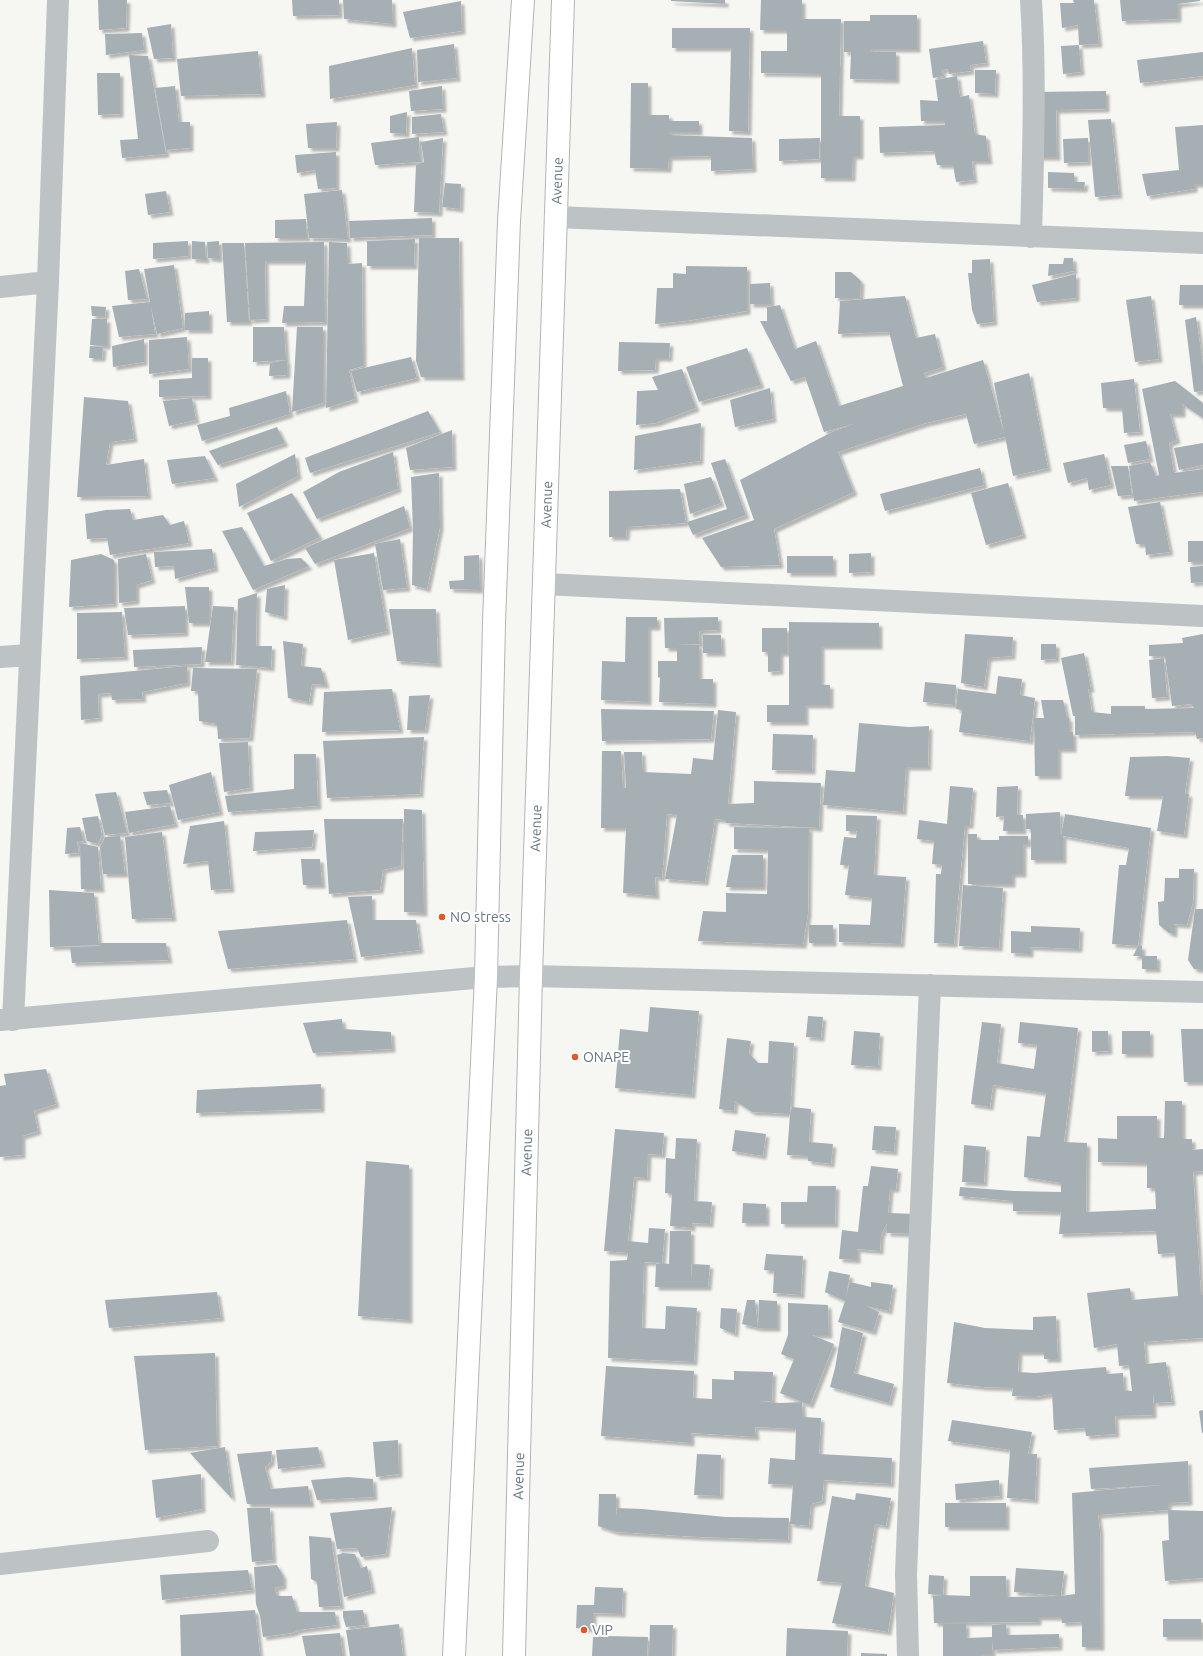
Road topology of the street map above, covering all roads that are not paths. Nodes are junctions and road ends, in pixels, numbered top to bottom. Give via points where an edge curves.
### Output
1 (58, 0) edge
2 (523, 0) edge
3 (563, 0) edge
4 (1031, 0) edge
5 (556, 216) junction
6 (1031, 237) junction
7 (1203, 243) edge
8 (48, 282) junction
9 (0, 287) edge
10 (544, 584) junction
11 (1203, 616) edge
12 (30, 655) junction
13 (0, 656) edge
14 (531, 976) junction
15 (486, 977) junction
16 (930, 985) junction
17 (1203, 992) edge
18 (6, 1020) edge
19 (208, 1541) dead end
20 (0, 1564) edge
21 (454, 1656) edge
22 (514, 1656) edge
23 (908, 1656) edge

1 - 8 street
2 - 15 highway via 509,221 494,623
3 - 5 highway, Avenue
4 - 6 street
5 - 6 street
5 - 10 highway, Avenue
6 - 7 street
8 - 9 street
8 - 12 street
10 - 11 street
10 - 14 highway, Avenue
12 - 13 street
12 - 18 street
14 - 15 street
14 - 16 street
14 - 22 highway, Avenue
15 - 18 street
15 - 21 highway
16 - 17 street
16 - 23 street via 906,1574
19 - 20 street

